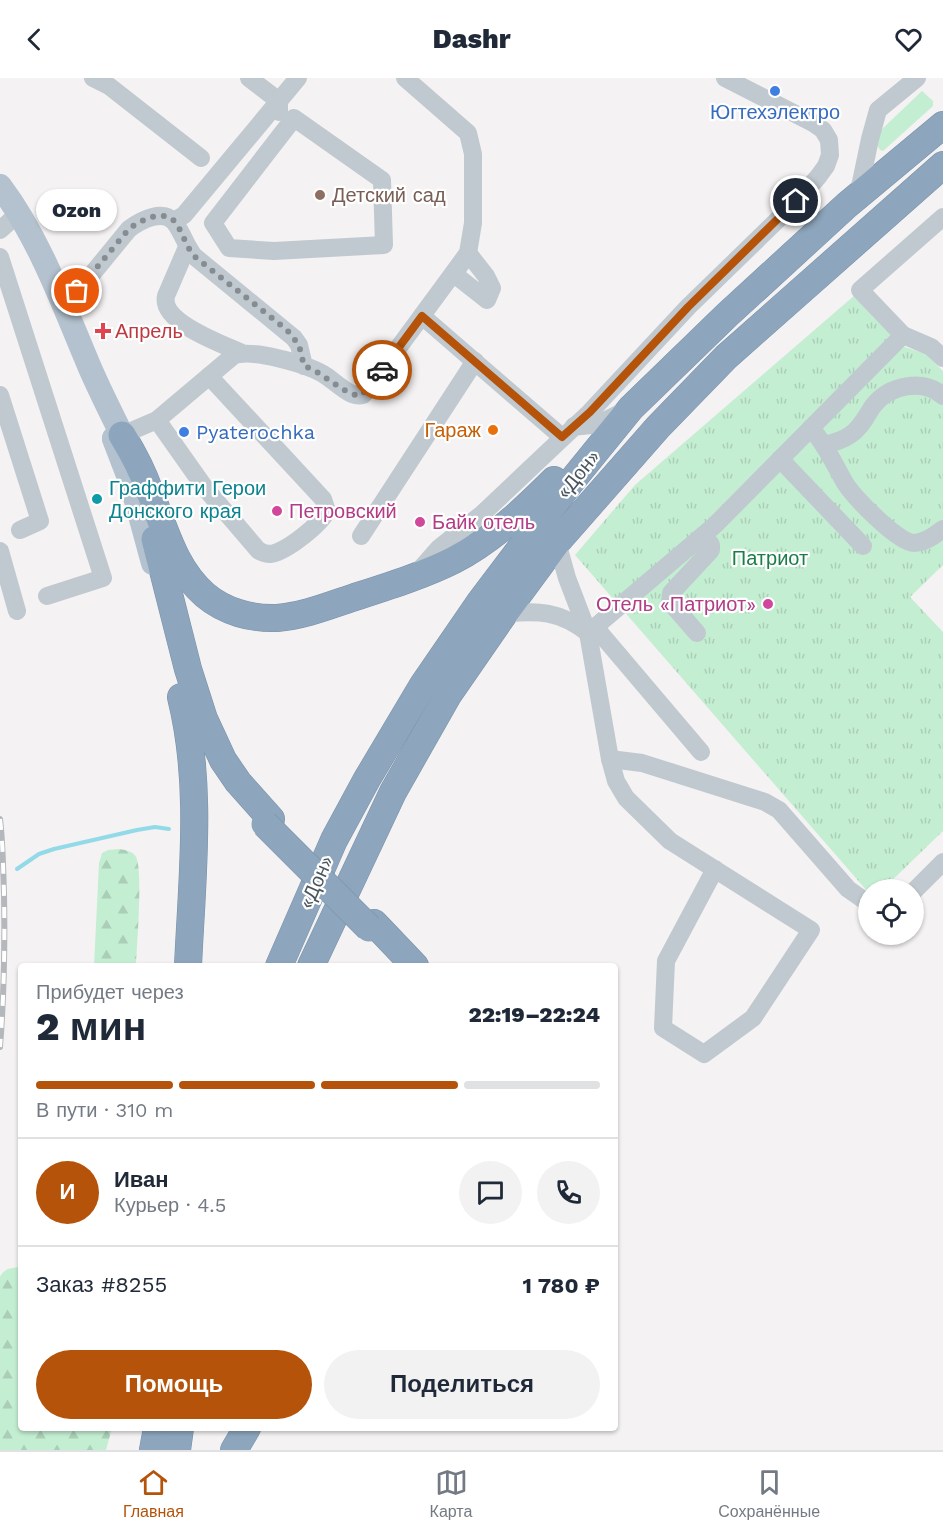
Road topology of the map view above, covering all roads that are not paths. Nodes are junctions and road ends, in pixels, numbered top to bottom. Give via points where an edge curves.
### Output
1 (93, 78) edge
2 (249, 78) edge
3 (298, 78) edge
4 (405, 78) edge
5 (917, 78) edge
6 (732, 80) edge
7 (279, 100) junction
8 (943, 125) edge
9 (285, 131) junction
10 (201, 158) dead end
11 (943, 165) edge
12 (0, 186) edge
13 (858, 196) junction
14 (19, 213) junction
15 (943, 217) edge
16 (174, 220) junction
17 (0, 230) edge
18 (187, 247) junction
19 (0, 257) edge
20 (64, 306) junction
21 (422, 316) junction
22 (903, 335) junction
23 (240, 352) junction
24 (943, 358) edge
25 (475, 362) junction
26 (304, 366) junction
27 (209, 376) junction
28 (0, 395) edge
29 (943, 396) edge
30 (631, 408) junction
31 (157, 420) junction
32 (811, 428) junction
33 (568, 432) junction
34 (118, 436) junction
35 (824, 445) junction
36 (780, 459) junction
37 (943, 529) edge
38 (20, 530) dead end
39 (704, 535) junction
40 (361, 536) dead end
41 (557, 542) junction
42 (862, 546) dead end
43 (0, 551) edge
44 (414, 577) junction
45 (159, 588) junction
46 (47, 596) dead end
47 (17, 611) dead end
48 (504, 614) junction
49 (591, 630) junction
50 (697, 633) dead end
51 (701, 752) dead end
52 (610, 759) junction
53 (268, 821) junction
54 (943, 862) edge
55 (715, 869) junction
56 (924, 881) edge
57 (858, 896) edge
58 (371, 925) junction
59 (188, 963) edge
60 (280, 963) edge
61 (312, 963) edge
62 (401, 963) edge
63 (412, 963) edge
64 (144, 1431) edge
65 (156, 1431) edge
66 (180, 1431) edge
67 (245, 1431) edge
68 (142, 1450) edge
69 (153, 1450) edge
70 (177, 1450) edge
71 (234, 1450) edge

1 - 10 street via 109,86
2 - 7 street
3 - 7 street
4 - 21 street via 468,134 473,154 473,223 468,253
5 - 13 street via 879,110
6 - 33 street via 823,130 829,140 826,166
7 - 9 street via 278,127
7 - 16 street via 184,215
8 - 13 highway, «Дон»
9 - 9 street via 294,118 382,180 384,245 229,248 213,223
11 - 41 highway, «Дон» via 726,357 664,420
12 - 14 main road
13 - 30 highway, «Дон»
14 - 17 street
14 - 20 main road
15 - 22 street via 860,290
16 - 18 street
16 - 20 street via 153,216 129,229
18 - 23 street via 164,303 193,331
18 - 26 street via 287,330 299,345
19 - 46 street via 103,578
20 - 34 main road
21 - 25 street
21 - 26 street via 359,396
22 - 24 street via 931,347
22 - 32 street
23 - 26 street
23 - 27 street
25 - 33 street
25 - 40 street
27 - 31 street
27 - 31 street via 323,499 327,511 311,529 277,552 258,550 205,488
28 - 38 street via 40,521
29 - 35 street via 918,385 893,391 882,397 851,435
30 - 33 street via 598,424
30 - 44 highway via 599,434 530,504 485,540 454,560
30 - 60 highway, «Дон» via 529,536 423,685 334,840
31 - 34 street
32 - 35 street
32 - 36 street
33 - 44 street via 482,514 439,548
34 - 44 highway via 137,460 181,567 219,605 245,615 276,618 314,610
34 - 45 main road
34 - 53 highway via 150,521 204,719 223,760
35 - 37 street via 846,485 901,538 919,542
36 - 39 street
36 - 42 street
39 - 49 street
39 - 50 street via 711,550 671,593 670,602
41 - 48 highway, «Дон»
41 - 49 street via 567,578
43 - 47 street
45 - 53 highway via 197,721 216,765 231,787
45 - 59 highway via 187,722 195,790
48 - 49 street via 555,614
48 - 61 highway, «Дон» via 448,696 393,792
49 - 51 street
49 - 52 street
52 - 55 street via 626,798 670,841
52 - 57 street via 642,763 765,802 779,810
53 - 58 highway
54 - 56 street
55 - 55 street via 811,930 753,1018 704,1054 663,1028 666,961
58 - 62 highway
58 - 63 highway
64 - 68 highway
65 - 69 highway
66 - 70 highway
67 - 71 highway

